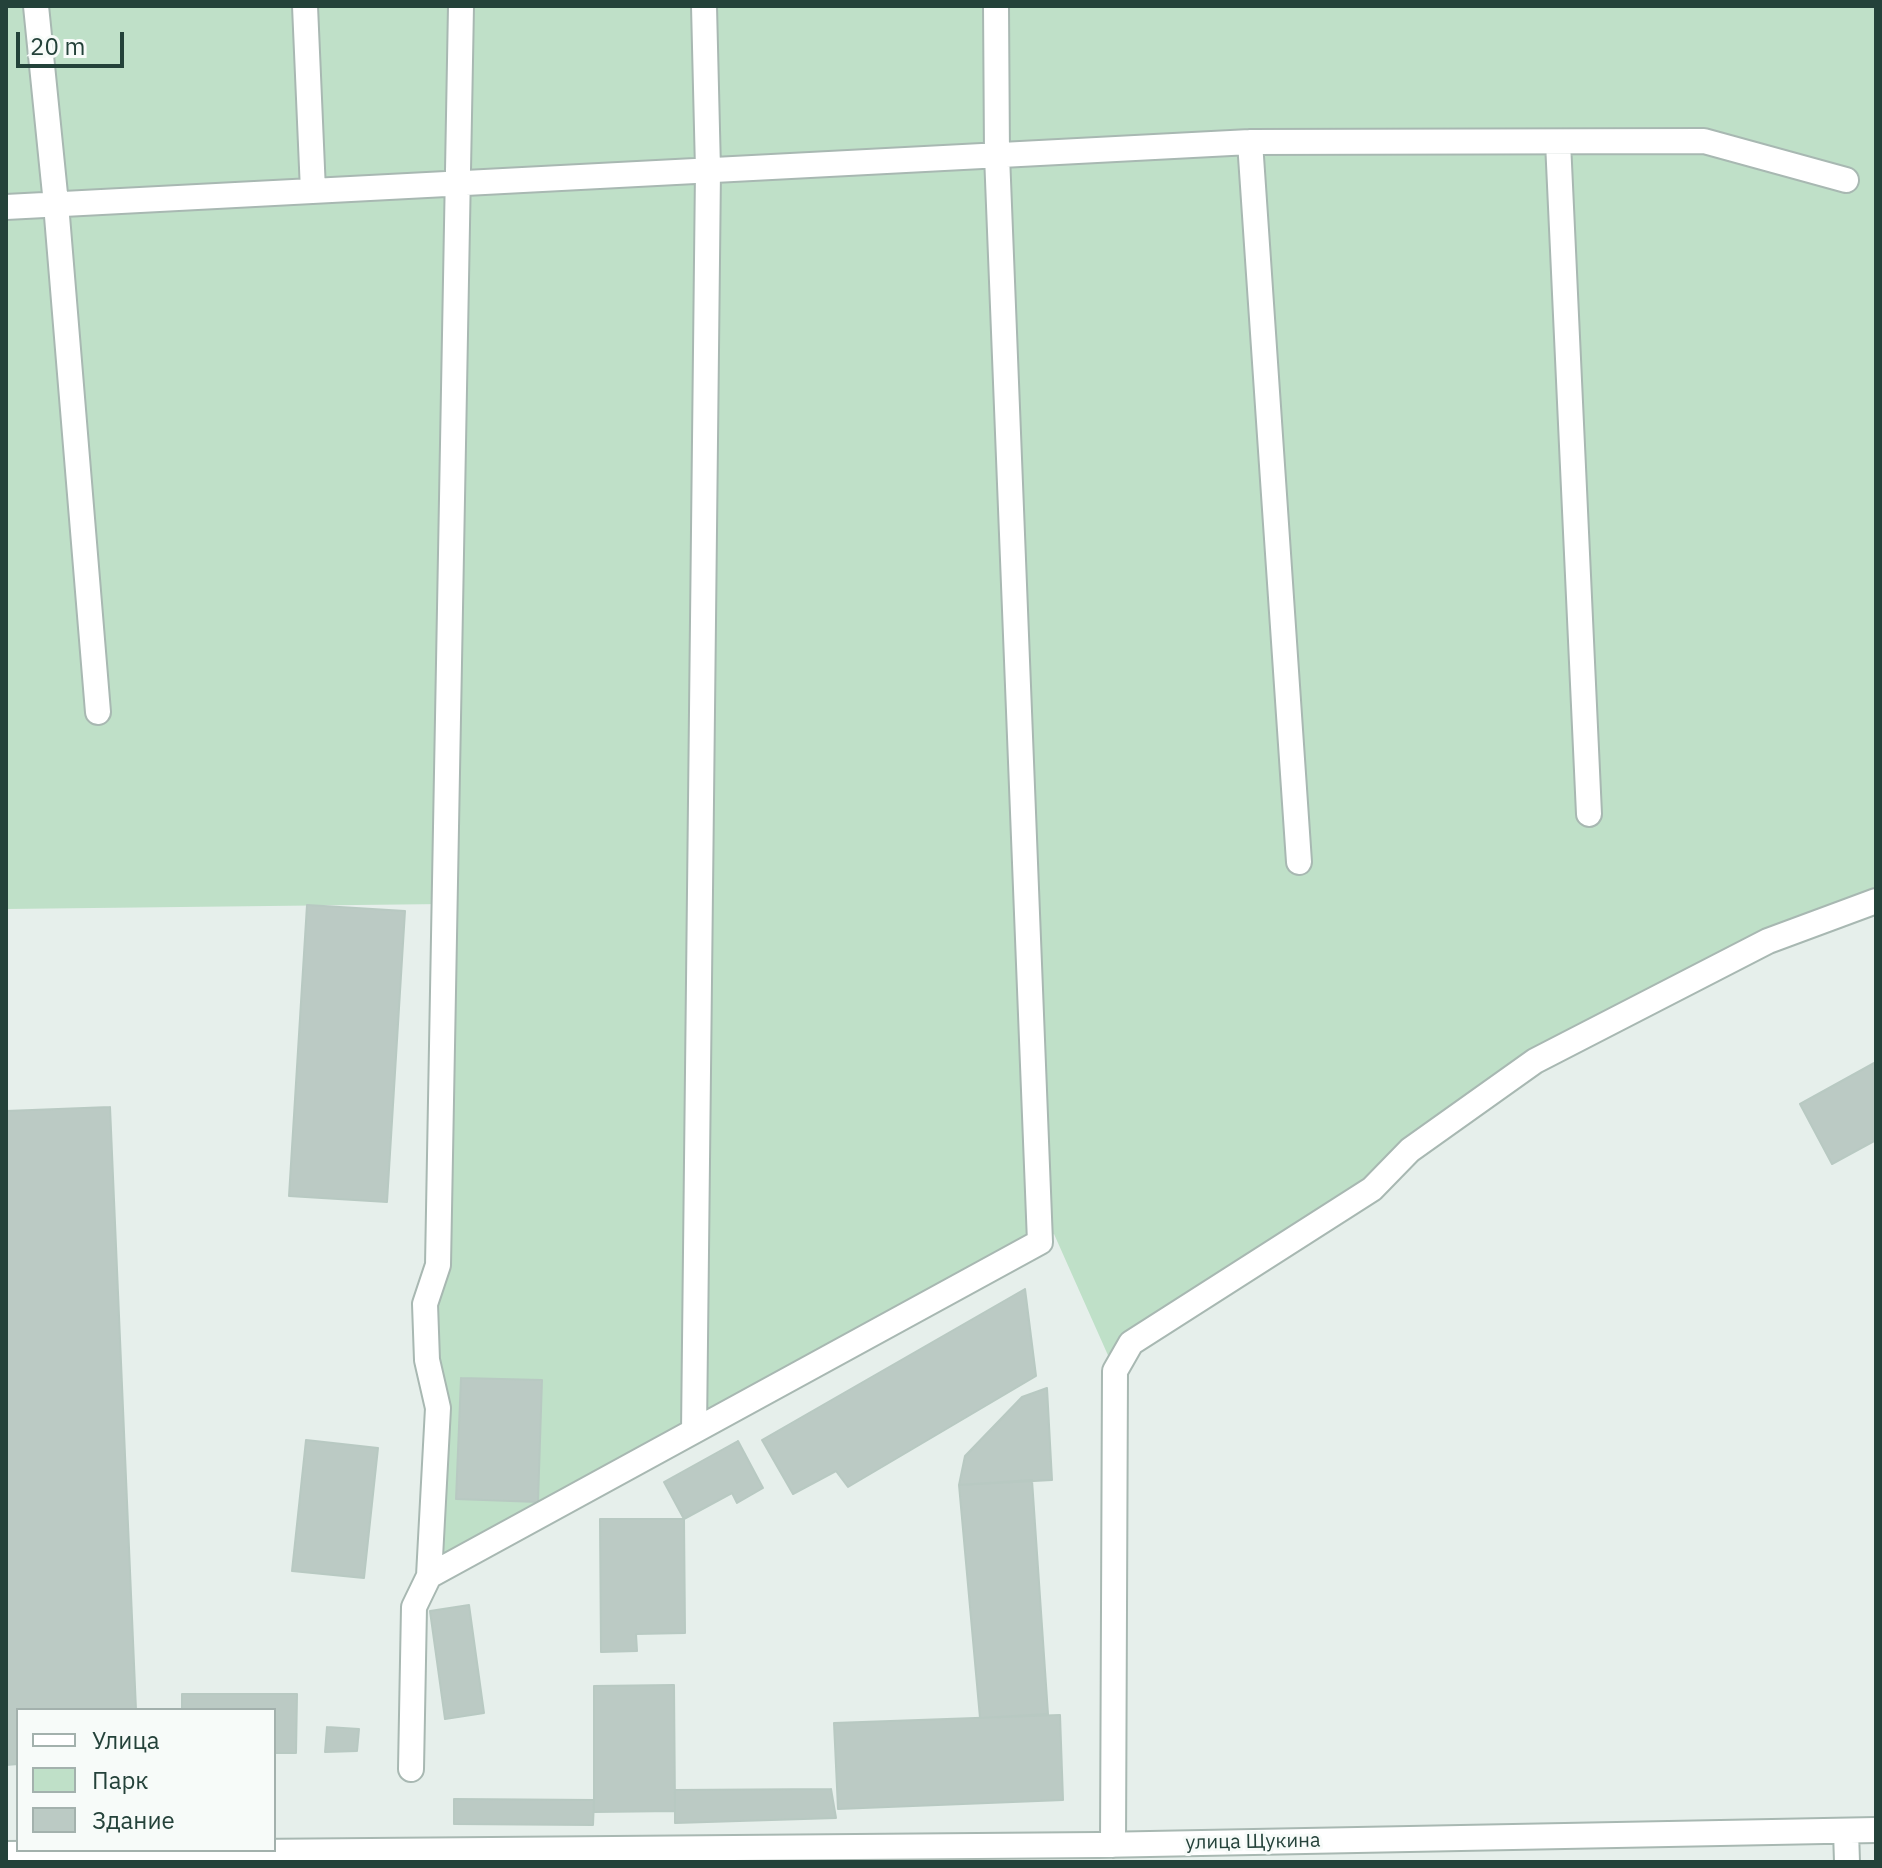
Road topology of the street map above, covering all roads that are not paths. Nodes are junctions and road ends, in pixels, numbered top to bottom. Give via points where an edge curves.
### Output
1 (36, 6) edge
2 (305, 6) edge
3 (461, 6) edge
4 (704, 6) edge
5 (996, 6) edge
6 (1250, 142) junction
7 (1558, 142) junction
8 (997, 155) junction
9 (708, 170) junction
10 (1846, 180) dead end
11 (458, 183) junction
12 (313, 191) junction
13 (56, 204) junction
14 (6, 207) edge
15 (98, 712) dead end
16 (1589, 814) dead end
17 (1299, 862) dead end
18 (1876, 901) edge
19 (694, 1431) junction
20 (429, 1576) junction
21 (411, 1769) dead end
22 (1876, 1830) edge
23 (1846, 1831) junction
24 (1113, 1845) junction
25 (276, 1851) edge
26 (163, 1852) edge
27 (6, 1854) edge
28 (489, 1856) edge
29 (1847, 1862) edge

1 - 13 street
2 - 12 street
3 - 11 street
4 - 9 street
5 - 8 street
6 - 7 street
6 - 8 street
6 - 17 street
7 - 10 street via 1704,141
7 - 16 street
8 - 9 street
8 - 19 street via 1040,1242
9 - 11 street
9 - 19 street
11 - 12 street
11 - 20 street via 438,1265 425,1304 427,1360 438,1408
12 - 13 street
13 - 14 street
13 - 15 street
18 - 24 street via 1768,941 1535,1061 1410,1150 1372,1189 1131,1343 1115,1371
19 - 20 street
20 - 21 street via 414,1607
22 - 23 street, улица Щукина
23 - 24 street, улица Щукина
23 - 29 street
24 - 28 street, улица Щукина
25 - 28 street, улица Щукина via 399,1849
26 - 27 street, улица Щукина

